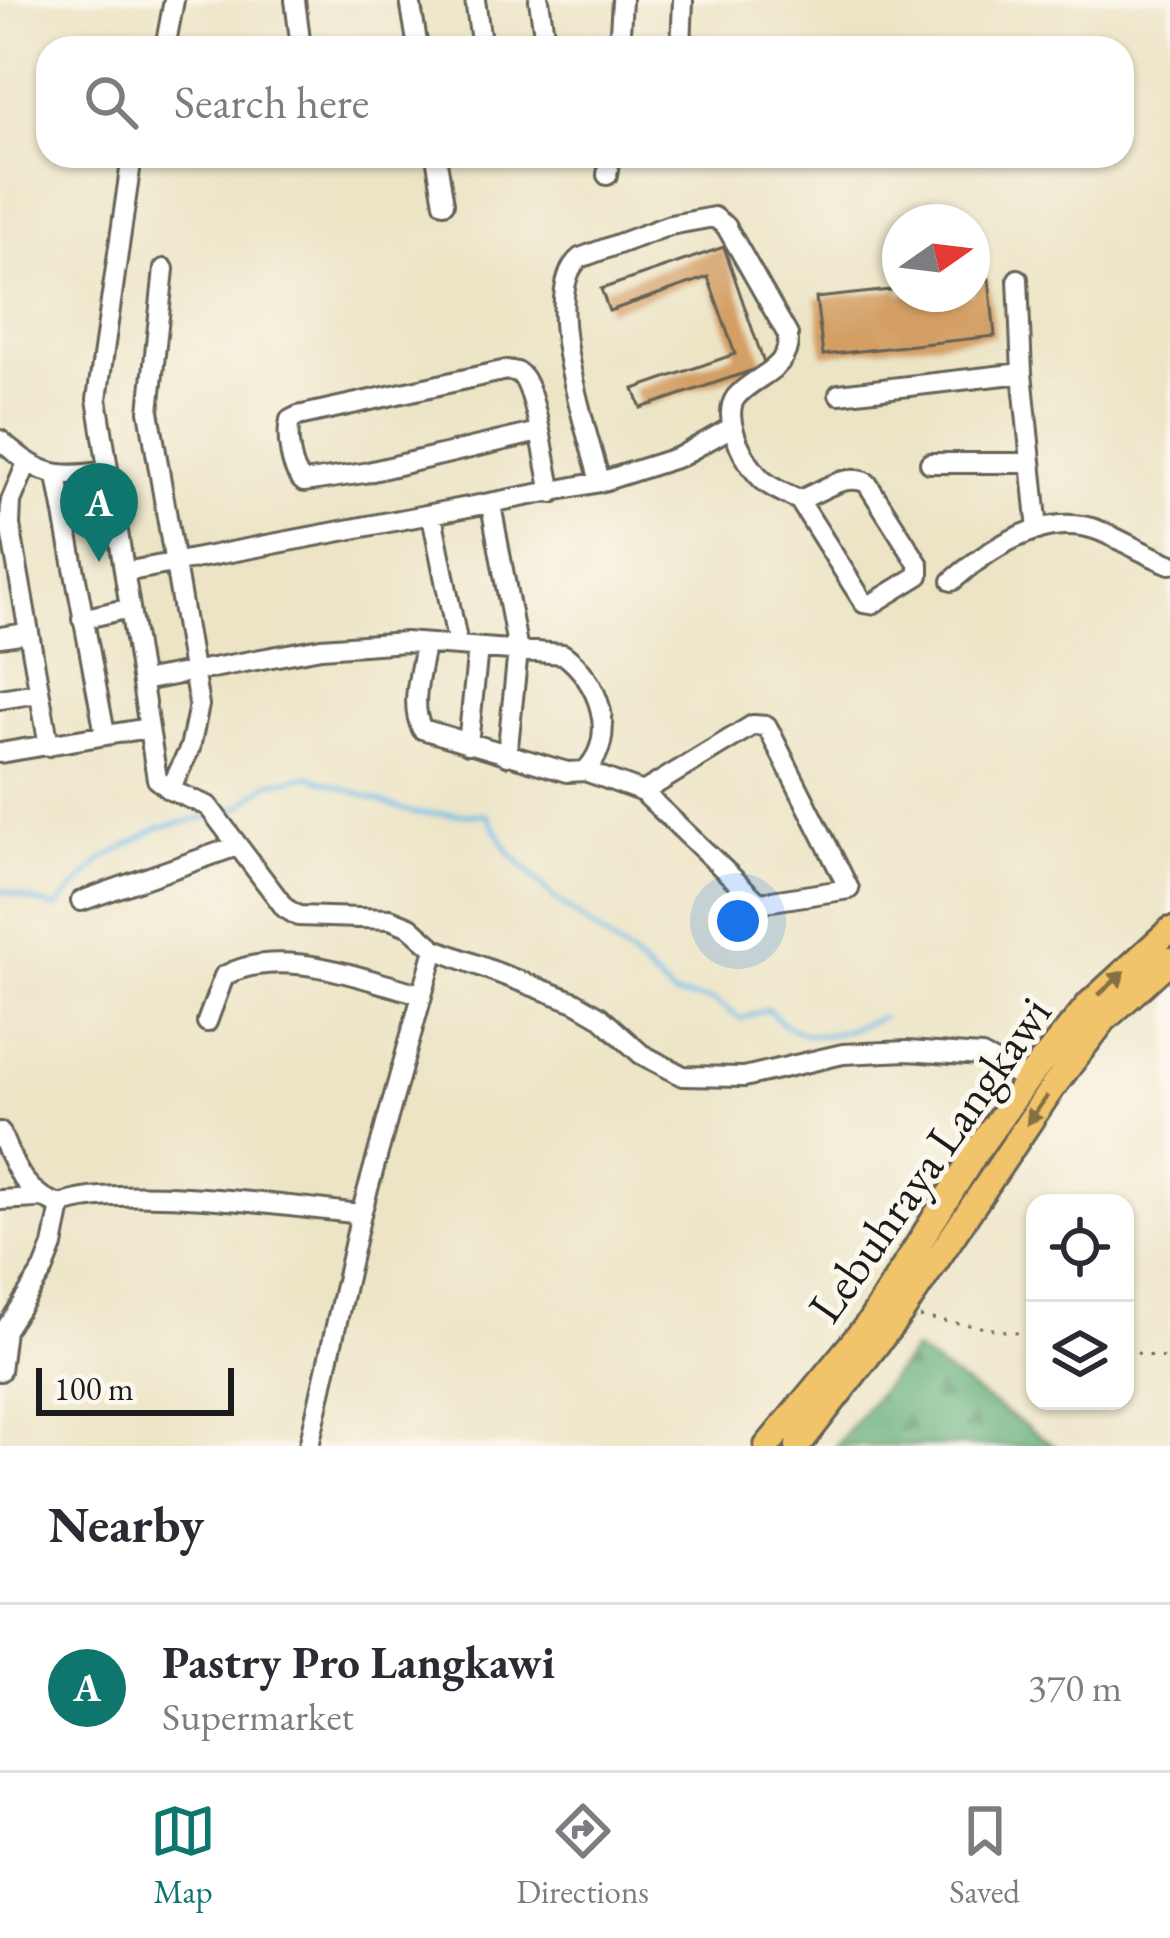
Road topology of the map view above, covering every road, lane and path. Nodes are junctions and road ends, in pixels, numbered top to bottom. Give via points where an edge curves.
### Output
1 (174, 0) edge
2 (295, 0) edge
3 (410, 0) edge
4 (476, 0) edge
5 (539, 0) edge
6 (622, 0) edge
7 (683, 0) edge
8 (167, 36) edge
9 (300, 36) edge
10 (416, 36) edge
11 (480, 36) edge
12 (544, 36) edge
13 (620, 36) edge
14 (682, 36) edge
15 (130, 168) edge
16 (438, 168) edge
17 (444, 203) dead end
18 (164, 269) dead end
19 (1018, 280) dead end
20 (1022, 373) junction
21 (838, 394) dead end
22 (732, 427) junction
23 (539, 432) junction
24 (0, 440) edge
25 (1031, 463) junction
26 (27, 464) junction
27 (931, 464) dead end
28 (106, 471) junction
29 (58, 476) junction
30 (600, 482) junction
31 (552, 493) junction
32 (799, 500) junction
33 (491, 505) junction
34 (433, 516) junction
35 (5, 525) edge
36 (1038, 530) junction
37 (175, 564) junction
38 (1170, 564) edge
39 (124, 572) junction
40 (8, 579) edge
41 (952, 581) dead end
42 (130, 608) junction
43 (82, 619) junction
44 (27, 633) junction
45 (456, 635) dead end
46 (0, 637) edge
47 (424, 645) junction
48 (478, 648) junction
49 (518, 651) junction
50 (195, 671) junction
51 (142, 682) junction
52 (38, 693) junction
53 (0, 699) edge
54 (148, 728) junction
55 (105, 734) junction
56 (468, 744) junction
57 (49, 746) junction
58 (0, 753) edge
59 (506, 756) junction
60 (585, 771) junction
61 (170, 790) junction
62 (643, 792) junction
63 (237, 846) junction
64 (81, 901) dead end
65 (1170, 930) edge
66 (435, 949) junction
67 (1170, 960) edge
68 (421, 994) junction
69 (207, 1022) dead end
70 (1027, 1080) junction
71 (0, 1132) edge
72 (37, 1198) junction
73 (0, 1200) edge
74 (61, 1205) junction
75 (361, 1214) junction
76 (901, 1313) junction
77 (1026, 1334) edge
78 (1134, 1353) edge
79 (1170, 1359) edge
80 (0, 1371) edge
81 (309, 1446) edge
82 (767, 1446) edge
83 (798, 1446) edge

1 - 8 street
2 - 9 street
3 - 10 street
4 - 11 street
5 - 12 street
6 - 13 street
7 - 14 street
15 - 28 street via 98,377
16 - 17 street
18 - 37 street via 148,401
19 - 20 street
20 - 21 street
20 - 25 street
22 - 30 street via 679,457
22 - 30 street via 730,408 776,368 788,335 726,226 699,217 580,258 568,268 564,330
22 - 32 street via 756,474
23 - 23 street via 525,380 507,370 298,416 287,429 304,482
23 - 31 street
24 - 26 street
25 - 27 street
25 - 36 street
26 - 29 street
26 - 35 street
28 - 29 street
28 - 39 street
29 - 43 street
30 - 31 street
31 - 33 street
32 - 32 street via 845,479 867,483 919,575 864,603
33 - 34 street
33 - 49 street
34 - 37 street
34 - 45 street
35 - 40 street
36 - 38 street via 1096,529
36 - 41 street via 989,549
37 - 39 street
37 - 50 street
39 - 42 street
40 - 44 street
42 - 43 street
42 - 51 street
43 - 55 street
44 - 46 street
44 - 52 street
47 - 48 street
47 - 50 street via 321,648
47 - 56 street via 417,722
48 - 49 street
48 - 56 street
49 - 59 street
49 - 60 street via 562,654 593,687 602,717 596,761
50 - 51 street
50 - 61 street via 198,719
51 - 54 street
52 - 53 street
52 - 57 street
54 - 55 street
54 - 61 street via 153,770
55 - 57 street
56 - 59 street
57 - 58 street
59 - 60 street
60 - 62 street
61 - 63 street via 208,806
62 - 62 street via 759,903 849,890 767,726 753,724
63 - 64 street
63 - 66 street via 298,916 390,919
70 -> 65 main road, Lebuhraya Langkawi via 1089,1004
66 - 68 street
66 - 70 street via 575,1002 683,1076 744,1076 843,1054 908,1051 982,1056
67 -> 76 main road, Lebuhraya Langkawi via 1104,1020
68 - 69 street via 310,966 249,968 224,976
68 - 75 street
70 - 82 main road, Lebuhraya Langkawi via 869,1324
71 - 72 street
72 - 73 street
72 - 74 street
74 - 75 street via 85,1196 150,1197
74 - 80 street via 44,1269 5,1330
75 - 81 street
76 - 77 path
76 - 83 main road, Lebuhraya Langkawi
78 - 79 path

